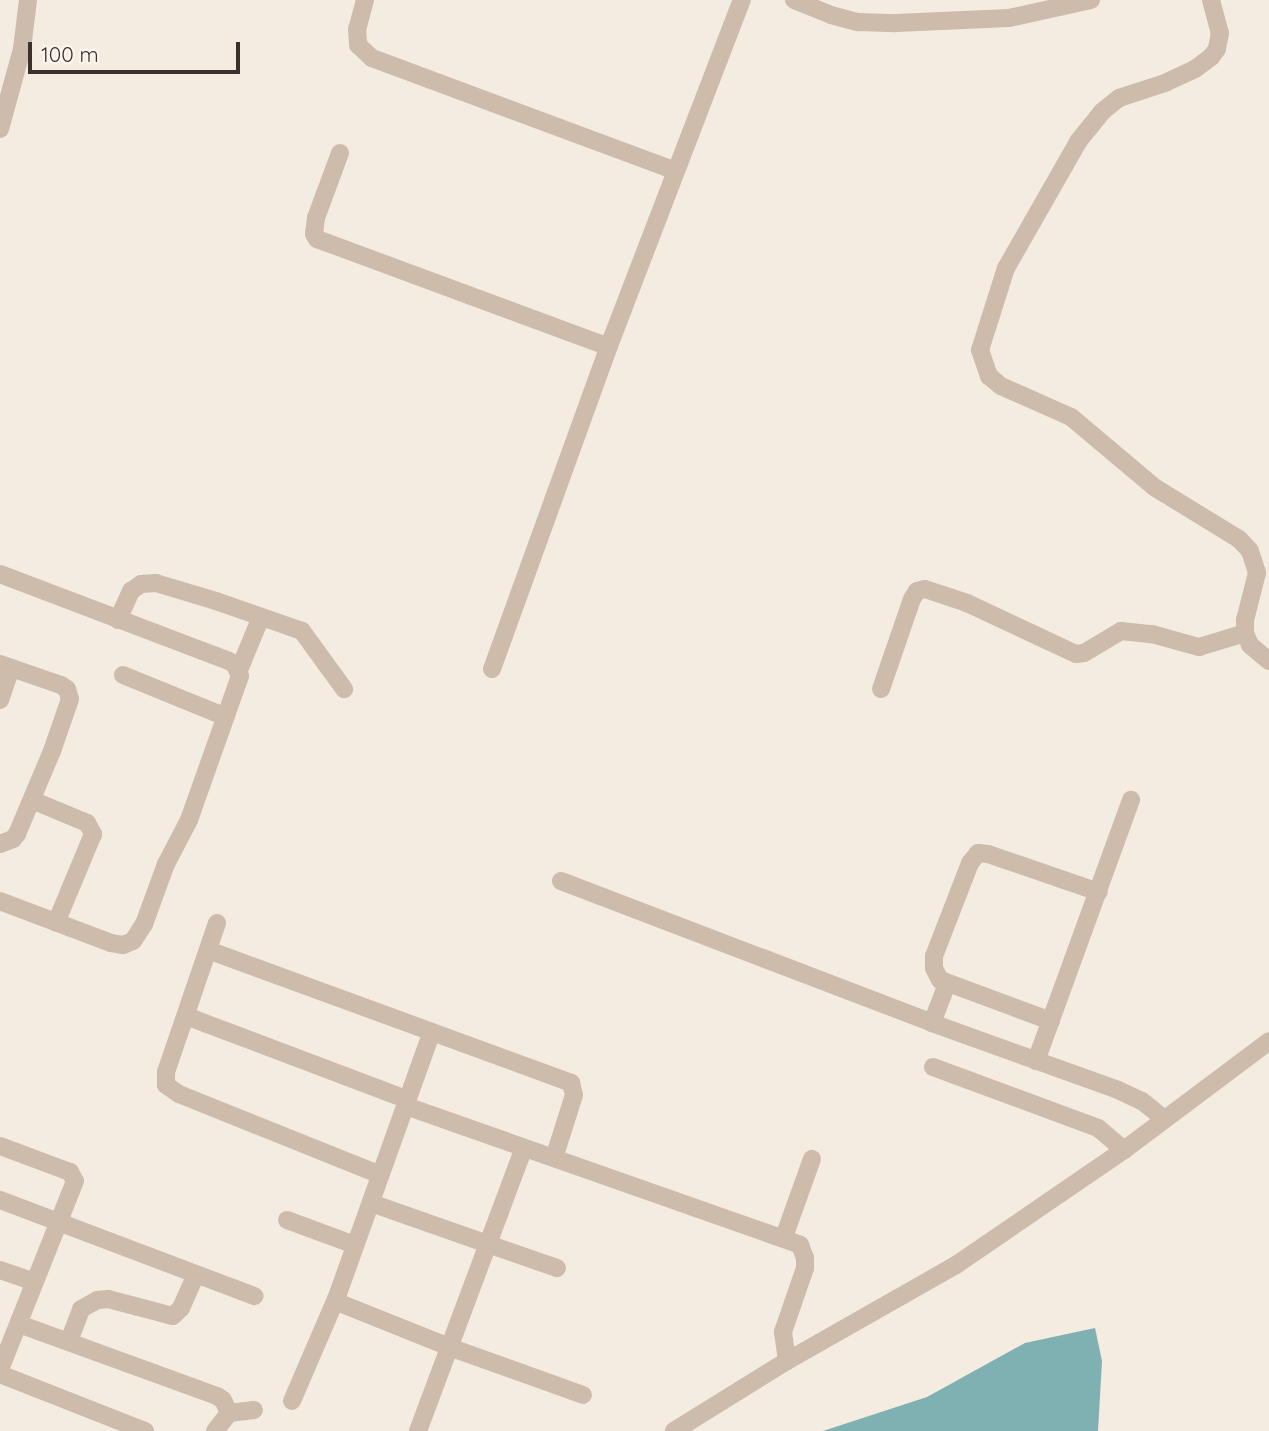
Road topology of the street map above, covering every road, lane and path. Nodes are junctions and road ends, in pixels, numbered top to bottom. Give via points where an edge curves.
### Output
1 (28, 0) edge
2 (365, 0) edge
3 (742, 0) edge
4 (794, 0) edge
5 (1091, 0) edge
6 (1211, 0) edge
7 (0, 129) edge
8 (340, 153) dead end
9 (676, 171) junction
10 (609, 347) junction
11 (0, 574) edge
12 (261, 617) junction
13 (118, 620) junction
14 (1245, 633) junction
15 (1269, 661) edge
16 (6, 666) edge
17 (492, 669) dead end
18 (239, 670) junction
19 (123, 675) dead end
20 (344, 689) dead end
21 (881, 689) dead end
22 (0, 700) edge
23 (226, 717) junction
24 (32, 800) junction
25 (1130, 800) dead end
26 (0, 844) edge
27 (561, 881) dead end
28 (1099, 891) junction
29 (0, 901) edge
30 (57, 923) junction
31 (217, 923) dead end
32 (208, 950) junction
33 (947, 984) junction
34 (186, 1016) junction
35 (1051, 1021) junction
36 (932, 1023) junction
37 (431, 1034) junction
38 (1269, 1041) edge
39 (1036, 1061) junction
40 (933, 1067) dead end
41 (407, 1103) junction
42 (1164, 1119) junction
43 (0, 1146) edge
44 (524, 1147) junction
45 (1124, 1150) junction
46 (554, 1158) junction
47 (812, 1159) dead end
48 (380, 1175) junction
49 (0, 1200) edge
50 (371, 1203) junction
51 (287, 1220) dead end
52 (59, 1221) junction
53 (784, 1237) junction
54 (490, 1244) junction
55 (355, 1245) junction
56 (557, 1268) dead end
57 (0, 1270) edge
58 (196, 1275) junction
59 (34, 1282) junction
60 (254, 1296) dead end
61 (336, 1299) junction
62 (19, 1324) junction
63 (69, 1341) junction
64 (452, 1348) junction
65 (787, 1362) junction
66 (0, 1369) edge
67 (0, 1374) edge
68 (583, 1395) dead end
69 (292, 1401) dead end
70 (254, 1410) dead end
71 (229, 1413) junction
72 (145, 1431) edge
73 (215, 1431) edge
74 (418, 1431) edge
75 (674, 1431) edge

1 - 7 street via 22,49
2 - 9 street via 358,45 372,58
3 - 9 street
4 - 5 street via 858,22 896,23 1009,18
6 - 14 street via 1220,33 1211,57 1165,83 1119,98 1078,142 1006,268 980,351 989,376 1001,386 1077,421 1154,487 1239,539 1250,551 1257,573
8 - 10 street via 316,218 317,239
9 - 10 street
10 - 17 street
11 - 13 street
12 - 13 street via 147,583 131,591
12 - 18 street
12 - 20 street via 308,636
13 - 18 street via 229,662
14 - 15 street via 1250,645
14 - 21 street via 1199,647 1121,631 1084,653 1076,653 925,589 912,599
16 - 22 street
16 - 24 street via 61,685 70,694
18 - 23 street
19 - 23 street
23 - 30 street via 189,820 166,864 139,935 123,945
24 - 26 street via 13,839
24 - 30 street via 87,823 93,834
25 - 28 street
27 - 36 street
28 - 33 street via 978,853 934,956 936,974
28 - 35 street
29 - 30 street
31 - 32 street
32 - 34 street
32 - 37 street
33 - 35 street
33 - 36 street
34 - 41 street
34 - 48 street via 166,1072 170,1090
35 - 39 street
36 - 39 street
37 - 41 street
37 - 46 street via 571,1083 574,1095
38 - 42 street
39 - 42 street via 1132,1096
40 - 45 street via 1105,1131
41 - 44 street
41 - 48 street
42 - 45 street
43 - 52 street via 73,1174 74,1185
44 - 46 street
44 - 54 street
45 - 65 street via 956,1265
46 - 53 street
47 - 53 street
48 - 50 street
49 - 52 street
50 - 54 street
50 - 55 street
51 - 55 street
52 - 58 street
52 - 59 street
53 - 65 street via 800,1245 805,1258 802,1281 783,1332
54 - 56 street
54 - 64 street
55 - 61 street
57 - 59 street
58 - 60 street
58 - 63 street via 173,1316 97,1300 81,1309
59 - 62 street
61 - 64 street
61 - 69 street
62 - 63 street
62 - 66 street
63 - 71 street via 220,1397
64 - 68 street
64 - 74 street
65 - 75 street
67 - 72 street
70 - 71 street
71 - 73 street

